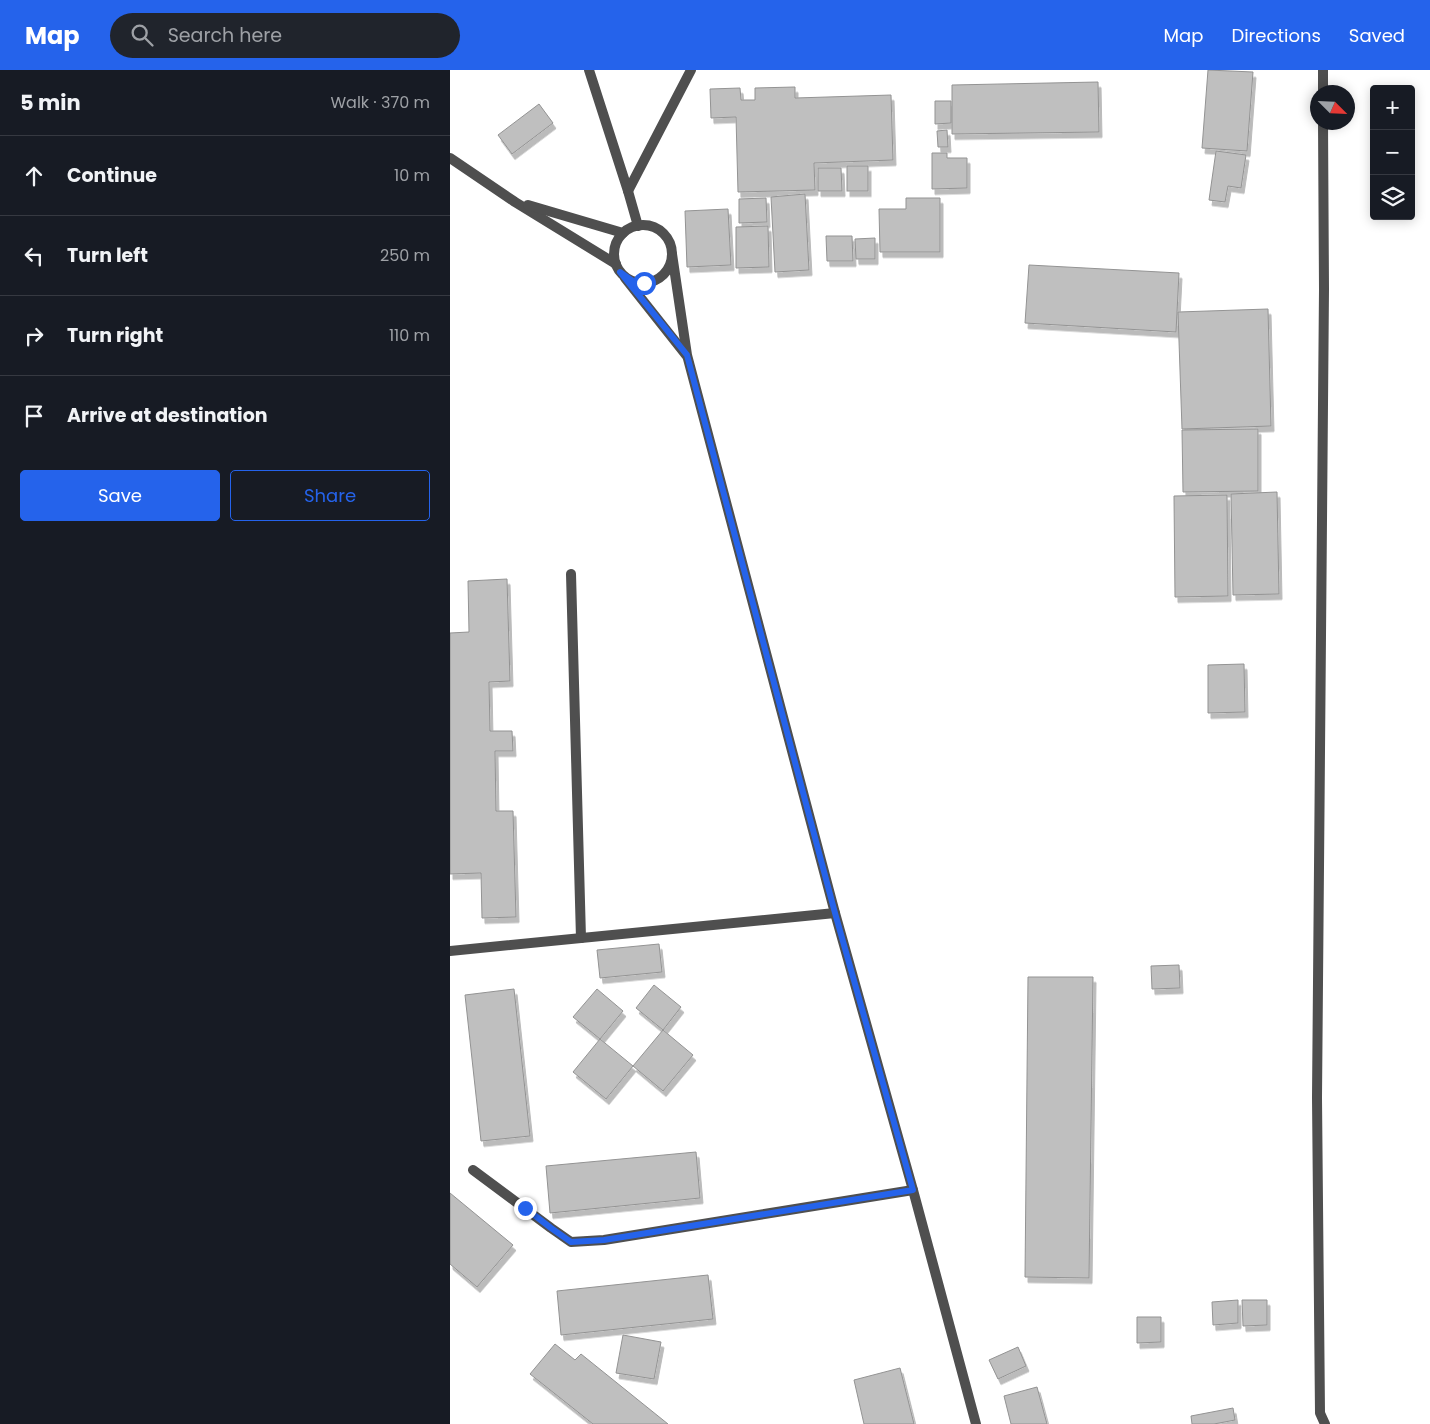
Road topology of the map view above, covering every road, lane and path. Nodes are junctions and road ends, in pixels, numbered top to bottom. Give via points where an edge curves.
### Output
1 (589, 70) edge
2 (691, 70) edge
3 (1323, 70) edge
4 (1323, 85) edge
5 (1323, 130) edge
6 (450, 158) edge
7 (628, 191) junction
8 (515, 202) junction
9 (638, 226) junction
10 (623, 233) junction
11 (672, 254) junction
12 (618, 268) junction
13 (687, 355) junction
14 (571, 574) dead end
15 (835, 913) junction
16 (581, 938) junction
17 (450, 951) edge
18 (473, 1170) dead end
19 (913, 1190) junction
20 (976, 1424) edge
21 (1324, 1424) edge

1 - 7 street
2 - 7 street
3 - 4 street
5 - 21 street via 1317,1098 1320,1413
6 - 8 street
7 - 9 street
8 - 10 street
8 - 12 street
9 - 10 street
9 - 11 street via 654,227 662,232 671,245
10 - 12 street via 615,248
11 - 12 street via 666,271 652,281 634,282
11 - 13 street
12 - 13 street
13 - 15 street
14 - 16 street
15 - 16 street
15 - 19 street
16 - 17 street
18 - 19 street via 571,1242 604,1240
19 - 20 street

